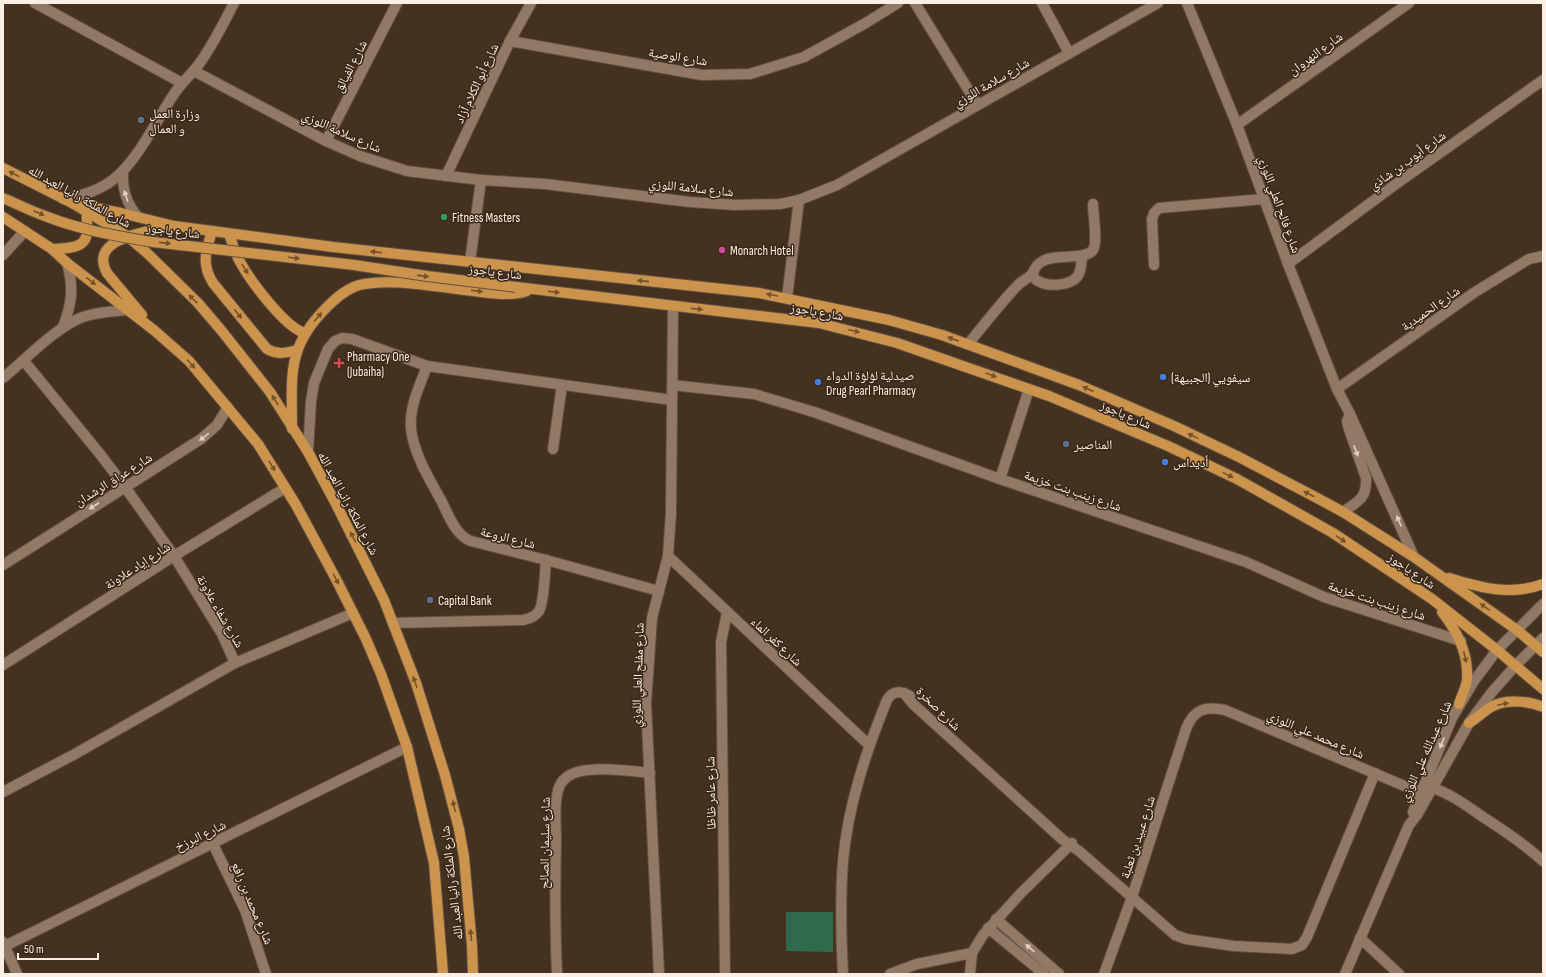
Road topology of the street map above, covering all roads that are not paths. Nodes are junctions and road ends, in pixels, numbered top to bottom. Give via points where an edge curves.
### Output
1 (34, 3) edge
2 (234, 3) edge
3 (397, 3) edge
4 (531, 3) edge
5 (898, 3) edge
6 (914, 3) edge
7 (1042, 3) edge
8 (1158, 3) edge
9 (1187, 3) edge
10 (1409, 3) edge
11 (510, 42) junction
12 (1069, 52) junction
13 (194, 71) junction
14 (1543, 80) edge
15 (182, 83) junction
16 (977, 104) junction
17 (1237, 126) junction
18 (326, 141) junction
19 (3, 168) edge
20 (123, 171) junction
21 (446, 176) junction
22 (481, 180) junction
23 (3, 198) edge
24 (63, 199) junction
25 (1264, 199) junction
26 (799, 200) junction
27 (74, 204) junction
28 (1093, 204) dead end
29 (87, 213) junction
30 (138, 217) junction
31 (3, 218) edge
32 (174, 226) junction
33 (25, 231) junction
34 (212, 231) junction
35 (229, 234) junction
36 (127, 236) junction
37 (52, 249) junction
38 (3, 254) edge
39 (1082, 256) junction
40 (1543, 256) edge
41 (470, 262) junction
42 (67, 263) junction
43 (1288, 264) junction
44 (1154, 265) dead end
45 (1032, 274) junction
46 (532, 289) junction
47 (787, 298) junction
48 (673, 306) junction
49 (129, 310) junction
50 (63, 327) junction
51 (156, 331) junction
52 (305, 333) junction
53 (968, 344) junction
54 (297, 350) junction
55 (24, 361) junction
56 (427, 366) junction
57 (3, 378) edge
58 (562, 385) junction
59 (672, 385) junction
60 (1029, 389) junction
61 (1337, 389) junction
62 (672, 400) junction
63 (228, 407) junction
64 (1350, 414) junction
65 (292, 429) junction
66 (553, 449) dead end
67 (308, 452) junction
68 (1000, 479) junction
69 (125, 486) junction
70 (285, 488) junction
71 (1342, 512) junction
72 (174, 556) junction
73 (668, 556) junction
74 (1414, 557) junction
75 (546, 560) junction
76 (3, 565) edge
77 (1440, 576) junction
78 (1543, 584) edge
79 (659, 591) junction
80 (1432, 599) junction
81 (1543, 604) edge
82 (353, 613) junction
83 (727, 613) junction
84 (393, 623) junction
85 (1517, 630) junction
86 (1461, 641) junction
87 (1541, 645) edge
88 (1497, 650) junction
89 (235, 663) junction
90 (3, 665) edge
91 (1516, 665) junction
92 (1543, 689) edge
93 (1459, 704) junction
94 (1543, 707) edge
95 (1200, 711) joint
96 (1469, 723) junction
97 (869, 745) junction
98 (407, 747) junction
99 (650, 773) junction
100 (1375, 773) junction
101 (1433, 788) junction
102 (3, 792) edge
103 (1421, 793) junction
104 (1409, 825) junction
105 (213, 844) junction
106 (1070, 844) junction
107 (1543, 861) edge
108 (1132, 897) junction
109 (996, 919) junction
110 (988, 928) junction
111 (1360, 938) junction
112 (4, 945) edge
113 (972, 952) junction
114 (17, 974) edge
115 (266, 974) edge
116 (443, 974) edge
117 (472, 974) edge
118 (557, 974) edge
119 (659, 974) edge
120 (725, 974) edge
121 (843, 974) edge
122 (890, 974) edge
123 (970, 974) edge
124 (1044, 974) edge
125 (1059, 974) edge
126 (1104, 974) edge
127 (1345, 974) edge
128 (1399, 974) edge

1 - 15 street
2 - 13 street
3 - 18 street, شارع الفيالق
4 - 11 street, شارع أبو الكلام آزاد
5 - 11 street, شارع الوصية via 804,57 750,74 702,75
6 - 16 street
7 - 12 street
8 - 12 street, شارع سلامة اللوزي
9 - 17 street, شارع فالح العلي اللوزي
10 - 17 street, شارع النهروان
11 - 21 street, شارع أبو الكلام آزاد
12 - 16 street, شارع سلامة اللوزي
13 - 15 street
13 - 18 street, شارع سلامة اللوزي
14 - 43 street, شارع أيوب بن شاذي
15 - 20 street
16 - 26 street, شارع سلامة اللوزي via 837,185
17 - 25 street, شارع فالح العلي اللوزي
18 - 21 street, شارع سلامة اللوزي via 360,156 407,171
24 -> 19 main road, شارع الملكة رانيا العبد الله
20 - 24 street via 102,188
30 -> 20 street via 125,196
21 - 22 street, شارع سلامة اللوزي
22 - 26 street, شارع سلامة اللوزي via 545,184 690,202 736,205 780,204
22 - 41 street
23 -> 46 main road, شارع ياجوز, bridge via 56,220 122,237
24 - 27 main road, شارع الملكة رانيا العبد الله
25 - 43 street, شارع فالح العلي اللوزي
25 - 44 street via 1158,208 1152,219
26 - 47 street
27 - 29 main road, شارع الملكة رانيا العبد الله
27 - 30 main road, شارع ياجوز
28 - 39 street via 1094,248
29 - 36 main road, شارع الملكة رانيا العبد الله
29 - 37 main road via 87,231 83,241 73,248
30 - 32 main road, شارع ياجوز
31 - 33 main road, شارع الملكة رانيا العبد الله
32 - 34 main road, شارع ياجوز
32 - 36 main road
33 - 37 main road, شارع الملكة رانيا العبد الله
33 - 38 street
34 - 35 main road, شارع ياجوز
34 -> 54 main road via 205,263 213,283 273,353
41 -> 35 main road, شارع ياجوز
35 -> 52 main road via 247,273 292,327
36 - 51 main road via 108,249 104,266 107,273
65 -> 36 main road, شارع الملكة رانيا العبد الله via 270,392 198,303
37 - 42 main road, شارع الملكة رانيا العبد الله
39 - 45 street via 1050,258 1034,267
39 - 45 street via 1080,273 1072,281 1044,283 1037,281
40 - 61 street, شارع الحميدية via 1529,259 1475,292
47 -> 41 main road, شارع ياجوز
42 -> 49 main road, شارع الملكة رانيا العبد الله
42 - 50 street via 72,296
43 - 61 street, شارع فالح العلي اللوزي
45 - 53 street via 1020,283
46 -> 48 main road, شارع ياجوز
52 -> 46 main road via 334,300 362,284 410,284 504,293 522,293
53 -> 47 main road, شارع ياجوز via 889,320
48 - 59 street, شارع مفلح العلي اللوزي
48 -> 60 main road, شارع ياجوز via 820,323 896,343
49 - 50 street via 93,314
49 - 51 main road, شارع الملكة رانيا العبد الله
50 - 55 street
51 -> 63 main road, شارع الملكة رانيا العبد الله via 189,360
52 - 54 main road
71 -> 53 main road, شارع ياجوز via 1239,457 1174,426 1079,385
54 - 65 main road via 292,386
55 - 57 street
55 - 69 street, شارع شفاء علاونة
56 - 58 street
56 - 67 street via 352,339 342,338 335,341 328,349 314,383
56 - 75 street, شارع الروعة via 411,415 410,427 423,466 456,529 471,541
58 - 62 street
58 - 66 street
59 - 62 street, شارع مفلح العلي اللوزي
59 - 68 street, شارع زينب بنت خزيمة via 754,394 784,402
60 - 68 street
60 -> 80 main road, شارع ياجوز via 1168,446 1237,479 1333,533
61 - 64 street, شارع فالح العلي اللوزي
62 - 73 street, شارع مفلح العلي اللوزي
63 -> 69 street, شارع عراق الرشدان via 217,425 201,439
63 -> 70 main road, شارع الملكة رانيا العبد الله via 258,444
64 -> 71 street, شارع فالح العلي اللوزي via 1348,426 1366,478 1366,486 1364,495
74 -> 64 street, شارع فالح العلي اللوزي
65 - 67 main road, شارع الملكة رانيا العبد الله
84 -> 67 main road, شارع الملكة رانيا العبد الله via 371,573
68 - 86 street, شارع زينب بنت خزيمة via 1246,562 1324,597
69 - 72 street, شارع شفاء علاونة
69 -> 76 street, شارع عراق الرشدان
70 - 72 street, شارع إياد علاونة
70 -> 82 main road, شارع الملكة رانيا العبد الله
71 - 74 main road, شارع ياجوز
72 - 89 street, شارع شفاء علاونة via 222,634
72 - 90 street, شارع إياد علاونة
73 - 79 street, شارع مفلح العلي اللوزي
73 - 83 street, شارع كفر الماء
74 - 77 main road, شارع ياجوز
75 - 79 street, شارع الروعة
75 - 84 street via 541,609 530,619
77 - 78 main road via 1502,591
85 -> 77 main road, شارع ياجوز
79 - 99 street, شارع مفلح العلي اللوزي via 651,626 646,703
80 - 86 main road via 1452,624
80 - 88 main road, شارع ياجوز
81 - 85 street, شارع عبدالله علي اللوزي
82 - 89 street
82 - 98 main road, شارع الملكة رانيا العبد الله via 381,674
83 - 97 street, شارع كفر الماء
83 - 120 street, شارع عامر ظاظا via 721,642
117 -> 84 main road, شارع الملكة رانيا العبد الله via 465,865 458,822 416,683
85 - 87 main road, شارع ياجوز
85 - 88 street, شارع عبدالله علي اللوزي
86 -> 93 main road via 1467,681
87 - 91 street, شارع عبدالله علي اللوزي
88 - 91 main road, شارع ياجوز
88 - 93 street, شارع عبدالله علي اللوزي
89 - 102 street, شارع شفاء علاونة
91 - 92 main road, شارع ياجوز
91 - 96 street, شارع عبدالله علي اللوزي
93 -> 103 street, شارع عبدالله علي اللوزي
96 -> 94 main road via 1493,706 1526,702
95 - 100 street, شارع محمد علي اللوزي via 1208,708 1225,710
95 - 108 street, شارع عبيد بن ثعلبة via 1189,721 1186,729
96 - 101 street, شارع عبدالله علي اللوزي
97 - 106 street, شارع صخرة via 890,696 897,692 904,693 916,701
97 - 121 street via 858,781 843,860
98 - 105 street, شارع البرزخ
98 - 116 main road, شارع الملكة رانيا العبد الله via 434,863
99 - 118 street, شارع سليمان الصالح via 587,770 567,777 560,785 556,796
99 - 119 street, شارع مفلح العلي اللوزي
100 - 103 street, شارع محمد علي اللوزي
100 - 108 street, شارع صخرة via 1307,937 1297,948 1234,946 1186,940 1175,935
101 - 104 street, شارع عبدالله علي اللوزي via 1414,821
101 - 107 street via 1466,805 1524,844
103 - 104 street, شارع عبدالله علي اللوزي
104 - 111 street, شارع عبدالله علي اللوزي
105 - 112 street, شارع البرزخ
105 - 115 street, شارع محمد بن رافع via 245,910
106 - 108 street, شارع صخرة
106 - 109 street
108 - 126 street, شارع عبيد بن ثعلبة
109 - 110 street
125 -> 109 street
110 - 113 street
110 - 124 street
111 - 127 street, شارع عبدالله علي اللوزي
111 - 128 street
112 - 114 street
113 - 122 street via 917,964
113 - 123 street

